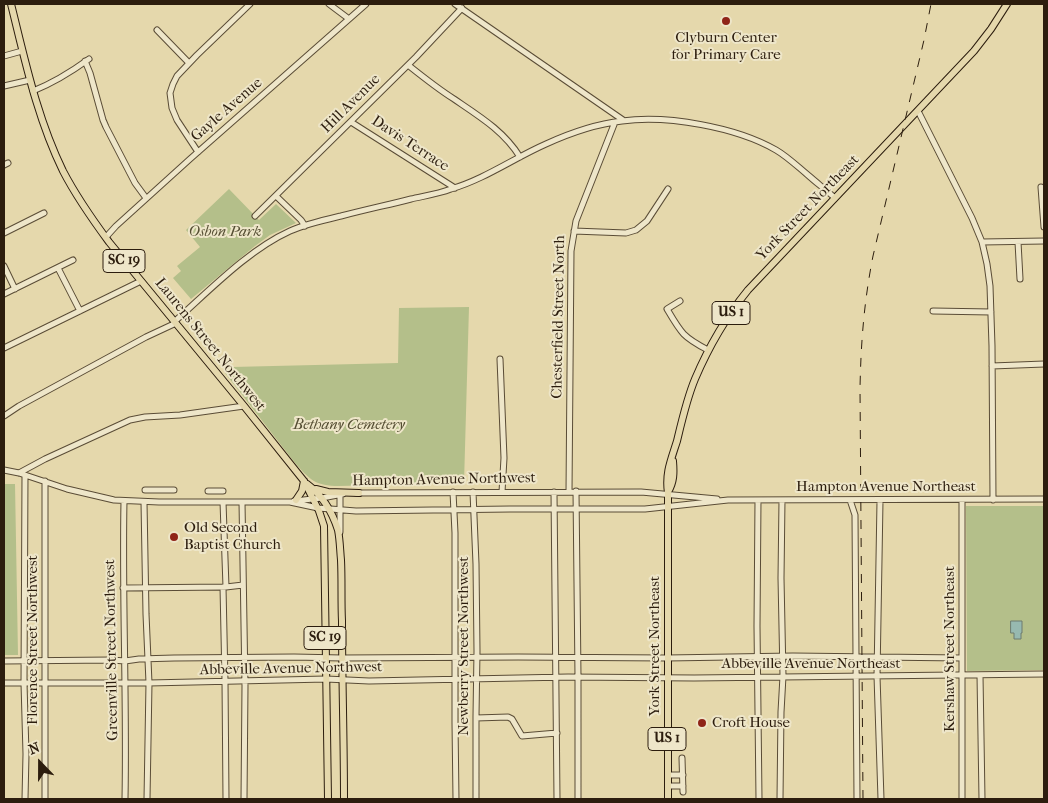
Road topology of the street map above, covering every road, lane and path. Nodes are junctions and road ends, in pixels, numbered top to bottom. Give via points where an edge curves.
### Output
1 (11, 4) edge
2 (250, 4) edge
3 (329, 4) edge
4 (366, 4) edge
5 (455, 4) edge
6 (1007, 4) edge
7 (462, 8) junction
8 (349, 20) junction
9 (157, 30) dead end
10 (22, 51) junction
11 (4, 56) edge
12 (189, 63) junction
13 (408, 65) junction
14 (30, 80) junction
15 (4, 86) edge
16 (33, 91) junction
17 (918, 111) junction
18 (624, 120) junction
19 (351, 122) junction
20 (615, 122) junction
21 (198, 152) junction
22 (520, 157) junction
23 (1041, 187) dead end
24 (455, 188) junction
25 (668, 189) dead end
26 (276, 196) junction
27 (146, 198) junction
28 (835, 198) junction
29 (44, 213) dead end
30 (256, 216) dead end
31 (304, 226) junction
32 (1044, 227) edge
33 (574, 231) junction
34 (4, 233) edge
35 (106, 238) junction
36 (1044, 241) edge
37 (982, 242) junction
38 (1018, 242) junction
39 (73, 260) dead end
40 (4, 266) edge
41 (58, 268) junction
42 (1020, 279) dead end
43 (141, 281) junction
44 (15, 288) junction
45 (4, 294) edge
46 (680, 301) dead end
47 (80, 311) junction
48 (933, 311) dead end
49 (991, 312) junction
50 (175, 322) junction
51 (5, 346) edge
52 (708, 350) junction
53 (500, 359) dead end
54 (1044, 364) edge
55 (992, 366) junction
56 (244, 406) junction
57 (4, 415) edge
58 (4, 470) edge
59 (22, 474) junction
60 (304, 481) junction
61 (45, 482) junction
62 (313, 488) junction
63 (144, 490) dead end
64 (158, 490) junction
65 (174, 490) dead end
66 (208, 491) dead end
67 (576, 491) junction
68 (453, 492) junction
69 (474, 492) junction
70 (502, 492) junction
71 (554, 492) junction
72 (569, 492) junction
73 (359, 493) junction
74 (668, 493) junction
75 (340, 495) junction
76 (322, 498) junction
77 (314, 499) junction
78 (1044, 499) edge
79 (728, 500) junction
80 (758, 500) junction
81 (782, 500) junction
82 (850, 500) junction
83 (962, 500) junction
84 (992, 500) junction
85 (124, 501) junction
86 (293, 501) junction
87 (880, 501) junction
88 (144, 502) junction
89 (159, 502) junction
90 (220, 502) junction
91 (242, 502) junction
92 (667, 506) junction
93 (318, 508) junction
94 (330, 509) junction
95 (474, 509) junction
96 (555, 509) junction
97 (576, 509) junction
98 (341, 510) junction
99 (454, 510) junction
100 (335, 522) junction
101 (323, 523) junction
102 (340, 543) junction
103 (243, 585) junction
104 (146, 587) junction
105 (224, 587) junction
106 (123, 588) junction
107 (783, 656) junction
108 (856, 656) junction
109 (878, 656) junction
110 (556, 657) junction
111 (578, 657) junction
112 (757, 657) junction
113 (224, 658) junction
114 (244, 658) junction
115 (326, 658) junction
116 (342, 658) junction
117 (455, 658) junction
118 (477, 658) junction
119 (667, 658) junction
120 (962, 658) junction
121 (148, 659) junction
122 (4, 661) edge
123 (24, 661) junction
124 (45, 661) junction
125 (125, 661) junction
126 (1044, 674) edge
127 (962, 675) junction
128 (980, 675) junction
129 (783, 676) junction
130 (857, 676) junction
131 (877, 676) junction
132 (557, 677) junction
133 (578, 677) junction
134 (758, 677) junction
135 (667, 678) junction
136 (455, 679) junction
137 (476, 679) junction
138 (326, 680) junction
139 (225, 681) junction
140 (244, 681) junction
141 (342, 681) junction
142 (4, 683) edge
143 (24, 683) junction
144 (45, 683) junction
145 (126, 683) junction
146 (149, 683) junction
147 (476, 718) junction
148 (557, 733) junction
149 (682, 758) dead end
150 (668, 775) junction
151 (683, 775) junction
152 (668, 786) junction
153 (25, 799) edge
154 (45, 799) edge
155 (125, 799) edge
156 (147, 799) edge
157 (226, 799) edge
158 (244, 799) edge
159 (328, 799) edge
160 (344, 799) edge
161 (456, 799) edge
162 (476, 799) edge
163 (558, 799) edge
164 (578, 799) edge
165 (668, 799) edge
166 (760, 799) edge
167 (780, 799) edge
168 (858, 799) edge
169 (880, 799) edge
170 (962, 799) edge
171 (982, 799) edge

1 - 10 main road, Laurens Street Northwest / SC 19
2 - 12 street
3 - 8 street
4 - 8 street, Gayle Avenue
5 - 7 street
6 - 17 main road, York Street Northeast / US 1 via 974,51
7 - 13 street, Hill Avenue
7 - 18 street
8 - 21 street, Gayle Avenue
9 - 12 street
10 - 11 street
10 - 14 main road, Laurens Street Northwest / SC 19
12 - 21 street via 174,80 170,98 177,120
13 - 19 street, Hill Avenue
13 - 22 street via 490,124 510,142
14 - 15 street
14 - 16 main road, Laurens Street Northwest / SC 19
16 - 27 street via 87,60 103,120 134,183
16 - 35 main road, Laurens Street Northwest / SC 19 via 44,127 64,172
17 - 28 main road, York Street Northeast / US 1
17 - 37 street
18 - 20 street
18 - 28 street via 684,121 747,137 777,151
19 - 24 street, Davis Terrace
19 - 26 street, Hill Avenue
20 - 22 street via 564,136
20 - 33 street, Chesterfield Street North
21 - 27 street, Gayle Avenue
22 - 24 street
23 - 32 street
24 - 31 street
25 - 33 street via 647,221 636,230
26 - 30 street, Hill Avenue
26 - 31 street via 302,220
27 - 35 street, Gayle Avenue
28 - 52 main road, York Street Northeast / US 1 via 748,290
29 - 34 street
31 - 50 street via 256,251
33 - 72 street, Chesterfield Street North via 571,251
35 - 43 main road, Laurens Street Northwest / SC 19
36 - 38 street
37 - 38 street
37 - 49 street via 989,275
38 - 42 street
39 - 41 street
40 - 44 street
41 - 44 street
41 - 47 street
43 - 47 street
43 - 50 main road, Laurens Street Northwest / SC 19
44 - 45 street
46 - 52 street via 667,309 679,330
47 - 51 street
48 - 49 street
49 - 55 street
50 - 56 main road, Laurens Street Northwest / SC 19
50 - 57 street
52 - 74 main road, York Street Northeast / US 1 via 691,389 672,456 674,472
53 - 70 street via 504,458
54 - 55 street
55 - 84 street
56 - 59 street via 130,420 45,459
56 - 60 main road, Laurens Street Northwest / SC 19
58 - 59 street, Hampton Avenue Northwest
59 - 61 street, Hampton Avenue Northwest
59 - 123 street, Florence Street Northwest
60 - 62 main road, Laurens Street Northwest / SC 19
60 - 77 main road, Laurens Street Northwest / SC 19
60 - 86 main road via 302,491
61 - 85 street, Hampton Avenue Northwest
61 - 124 street, Florence Street Northwest
62 - 73 main road
62 - 76 main road, Laurens Street Northwest / SC 19
63 - 64 street
64 - 65 street
64 - 89 street
66 - 90 street via 220,491
67 - 72 street, Hampton Avenue Northeast
67 - 74 street, Hampton Avenue Northeast
67 - 97 street
68 - 69 street, Hampton Avenue Northwest
68 - 73 street, Hampton Avenue Northwest
68 - 99 street, Newberry Street Northwest
69 - 70 street, Hampton Avenue Northwest
69 - 95 street, Newberry Street Northwest
70 - 71 street, Hampton Avenue Northwest
71 - 72 street, Hampton Avenue Northwest
71 - 96 street
73 - 75 street, Hampton Avenue Northwest
74 - 79 street, Hampton Avenue Northeast
74 - 92 main road, York Street Northeast / US 1
75 - 76 street, Hampton Avenue Northwest
75 - 98 street, Laurens Street Northwest
76 - 77 street, Hampton Avenue Northwest
76 - 94 main road, Laurens Street Northwest / SC 19
77 - 86 street, Hampton Avenue Northwest
77 - 93 main road, Laurens Street Northwest / SC 19
78 - 84 street, Hampton Avenue Northeast
79 - 80 street, Hampton Avenue Northeast
79 - 92 street, Hampton Avenue Northeast
80 - 81 street, Hampton Avenue Northeast
80 - 112 street
81 - 82 street, Hampton Avenue Northeast
81 - 107 street
82 - 87 street, Hampton Avenue Northeast
82 - 108 street via 855,515
83 - 84 street, Hampton Avenue Northeast
83 - 87 street, Hampton Avenue Northeast
83 - 120 street, Kershaw Street Northeast
85 - 88 street, Hampton Avenue Northwest
85 - 106 street, Greenville Street Northwest
86 - 91 street, Hampton Avenue Northwest
86 - 93 street, Hampton Avenue Northwest
87 - 109 street
88 - 89 street, Hampton Avenue Northwest
88 - 104 street
89 - 90 street, Hampton Avenue Northwest
90 - 91 street, Hampton Avenue Northwest
90 - 105 street
91 - 103 street
92 - 97 street, Hampton Avenue Northeast
92 - 119 main road, York Street Northeast / US 1
93 - 94 street, Hampton Avenue Northwest
93 - 101 main road, Laurens Street Northwest / SC 19
94 - 98 street, Hampton Avenue Northwest
94 - 100 main road, Laurens Street Northwest / SC 19
95 - 96 street, Hampton Avenue Northwest
95 - 99 street, Hampton Avenue Northwest
95 - 118 street, Newberry Street Northwest
96 - 97 street, Hampton Avenue Northeast
96 - 110 street
97 - 111 street
98 - 99 street, Hampton Avenue Northwest
98 - 102 street, Laurens Street Northwest
99 - 117 street, Newberry Street Northwest
100 - 101 main road
100 - 102 main road, Laurens Street Northwest / SC 19
101 - 115 main road, Laurens Street Northwest / SC 19
102 - 116 main road, Laurens Street Northwest / SC 19
103 - 105 street
103 - 114 street
104 - 105 street
104 - 106 street
104 - 121 street
105 - 113 street
106 - 125 street, Greenville Street Northwest
107 - 108 street, Abbeville Avenue Northeast
107 - 112 street, Abbeville Avenue Northeast
107 - 129 street
108 - 109 street, Abbeville Avenue Northeast
108 - 130 street
109 - 120 street, Abbeville Avenue Northeast
109 - 131 street
110 - 111 street, Abbeville Avenue Northeast
110 - 118 street, Abbeville Avenue Northwest
110 - 132 street
111 - 119 street, Abbeville Avenue Northeast
111 - 133 street
112 - 119 street, Abbeville Avenue Northeast
112 - 134 street
113 - 114 street, Abbeville Avenue Northwest
113 - 121 street, Abbeville Avenue Northwest
113 - 139 street
114 - 115 street, Abbeville Avenue Northwest
114 - 140 street
115 - 116 street, Abbeville Avenue Northwest
115 - 138 main road, Laurens Street Northwest / SC 19
116 - 117 street, Abbeville Avenue Northwest
116 - 141 main road, Laurens Street Northwest / SC 19
117 - 118 street, Abbeville Avenue Northwest
117 - 136 street, Newberry Street Northwest
118 - 137 street, Newberry Street Northwest
119 - 135 main road, York Street Northeast / US 1
120 - 127 street, Kershaw Street Northeast
121 - 125 street, Abbeville Avenue Northwest
121 - 146 street
122 - 123 street, Abbeville Avenue Northwest
123 - 124 street, Abbeville Avenue Northwest
123 - 143 street, Florence Street Northwest
124 - 125 street, Abbeville Avenue Northwest
124 - 144 street, Florence Street Northwest
125 - 145 street, Greenville Street Northwest
126 - 128 street, Abbeville Avenue Northeast
127 - 128 street, Abbeville Avenue Northeast
127 - 131 street, Abbeville Avenue Northeast
127 - 170 street, Kershaw Street Northeast
128 - 171 street, Kershaw Street Northeast
129 - 130 street, Abbeville Avenue Northeast
129 - 134 street, Abbeville Avenue Northeast
129 - 167 street
130 - 131 street, Abbeville Avenue Northeast
130 - 168 street
131 - 169 street
132 - 133 street, Abbeville Avenue Northwest
132 - 137 street, Abbeville Avenue Northwest
132 - 148 street
133 - 135 street, Abbeville Avenue Northeast
133 - 164 street
134 - 135 street, Abbeville Avenue Northeast
134 - 166 street
135 - 150 main road, York Street Northeast / US 1
136 - 137 street, Abbeville Avenue Northwest
136 - 141 street, Abbeville Avenue Northwest
136 - 161 street, Newberry Street Northwest
137 - 147 street, Newberry Street Northwest
138 - 140 street, Abbeville Avenue Northwest
138 - 141 street, Abbeville Avenue Northwest
138 - 159 main road, Laurens Street Northwest / SC 19
139 - 140 street, Abbeville Avenue Northwest
139 - 146 street, Abbeville Avenue Northwest
139 - 157 street
140 - 158 street
141 - 160 main road, Laurens Street Northwest / SC 19
142 - 143 street, Abbeville Avenue Northwest
143 - 144 street, Abbeville Avenue Northwest
143 - 153 street, Florence Street Northwest
144 - 145 street, Abbeville Avenue Northwest
144 - 154 street, Florence Street Northwest
145 - 146 street, Abbeville Avenue Northwest
145 - 155 street, Greenville Street Northwest
146 - 156 street
147 - 148 street via 508,717 522,736
147 - 162 street, Newberry Street Northwest
148 - 163 street
149 - 151 street
150 - 151 street
150 - 152 main road, York Street Northeast / US 1
151 - 152 street via 683,789
152 - 165 main road, York Street Northeast / US 1

